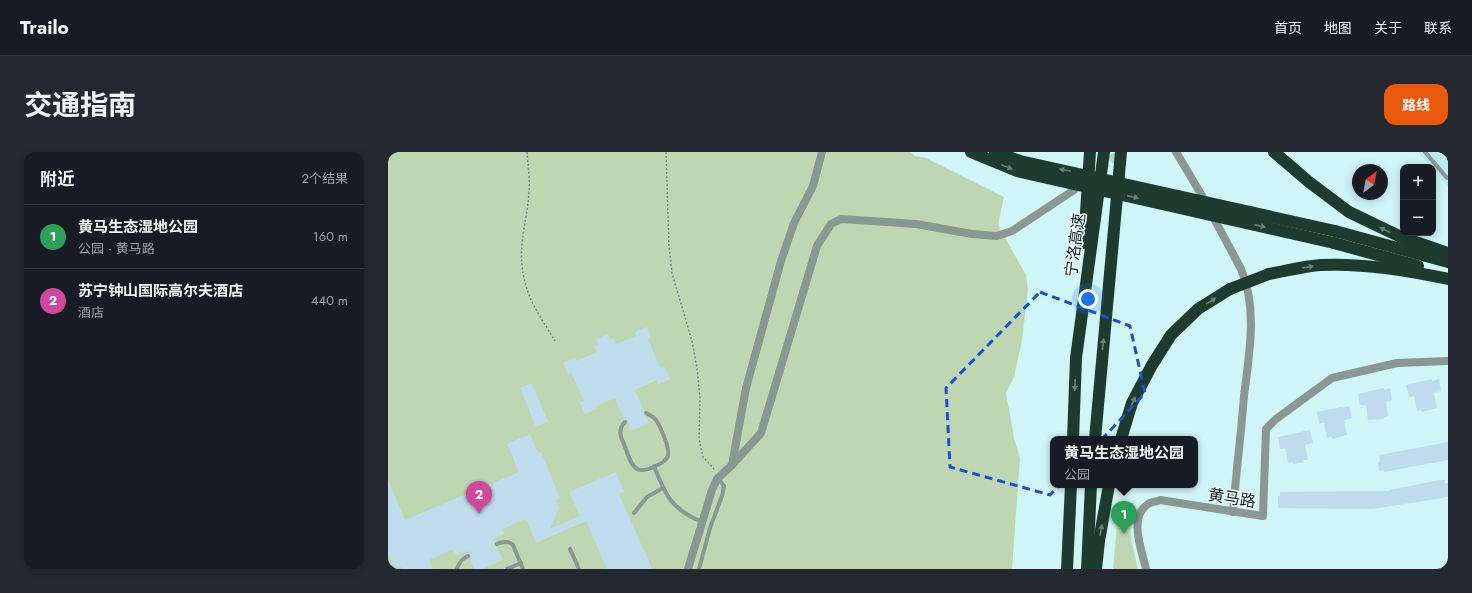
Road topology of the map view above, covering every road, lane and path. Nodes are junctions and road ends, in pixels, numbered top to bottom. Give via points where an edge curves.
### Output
1 (527, 152) edge
2 (666, 152) edge
3 (822, 152) edge
4 (971, 152) edge
5 (995, 152) edge
6 (1090, 152) edge
7 (1104, 152) edge
8 (1121, 152) edge
9 (1176, 152) edge
10 (1274, 152) edge
11 (1425, 152) edge
12 (1448, 178) edge
13 (1074, 190) dead end
14 (1448, 253) edge
15 (1448, 262) edge
16 (1448, 277) edge
17 (555, 341) dead end
18 (1076, 358) junction
19 (1448, 361) edge
20 (646, 413) dead end
21 (625, 422) dead end
22 (1073, 436) edge
23 (1095, 436) edge
24 (1122, 436) edge
25 (732, 465) junction
26 (654, 466) junction
27 (719, 477) junction
28 (663, 488) junction
29 (1071, 488) edge
30 (1091, 488) edge
31 (1108, 488) edge
32 (1233, 512) junction
33 (634, 513) dead end
34 (702, 522) junction
35 (497, 544) dead end
36 (570, 548) dead end
37 (468, 556) dead end
38 (521, 564) junction
39 (457, 569) edge
40 (507, 569) edge
41 (523, 569) edge
42 (578, 569) edge
43 (688, 569) edge
44 (698, 569) edge
45 (1067, 569) edge
46 (1087, 569) edge
47 (1096, 569) edge
48 (1146, 569) edge

1 - 17 path via 529,190 521,263 530,299
2 - 27 path via 669,247 672,273 692,341 697,368 700,399 699,439 703,458
3 - 25 street via 814,186 794,223 781,262 746,388
4 -> 16 highway, bridge via 1016,171 1334,243
15 -> 5 highway, bridge via 1335,231 1020,161
6 - 18 highway
7 - 18 highway, 宁洛高速
23 -> 8 highway
9 - 32 street via 1241,269 1250,302 1251,334
14 -> 10 highway via 1400,237 1349,212
11 - 12 lane
13 - 25 street via 1012,231 997,236 916,224 841,219 831,224 817,246 761,434
24 -> 16 highway, bridge via 1132,404 1152,365 1172,335 1198,309 1230,289 1269,274 1320,265 1368,266
18 -> 22 highway, 宁洛高速
19 - 32 street, 黄马路 via 1397,363 1332,378 1266,429 1263,516
20 - 26 lane via 656,420 669,454
21 - 26 lane via 621,426 621,438 633,465 642,470
25 - 27 street
26 - 28 lane
27 - 34 street
27 - 44 lane via 724,486 722,496
28 - 33 lane via 647,497
28 - 34 lane via 676,507
29 - 45 highway
30 - 46 highway
47 -> 31 highway
32 - 48 street, 黄马路 via 1160,500 1148,504 1138,518 1137,532
34 - 43 street
35 - 38 lane via 505,541 513,544
36 - 42 lane
37 - 39 lane via 458,564
38 - 40 lane
38 - 41 lane

